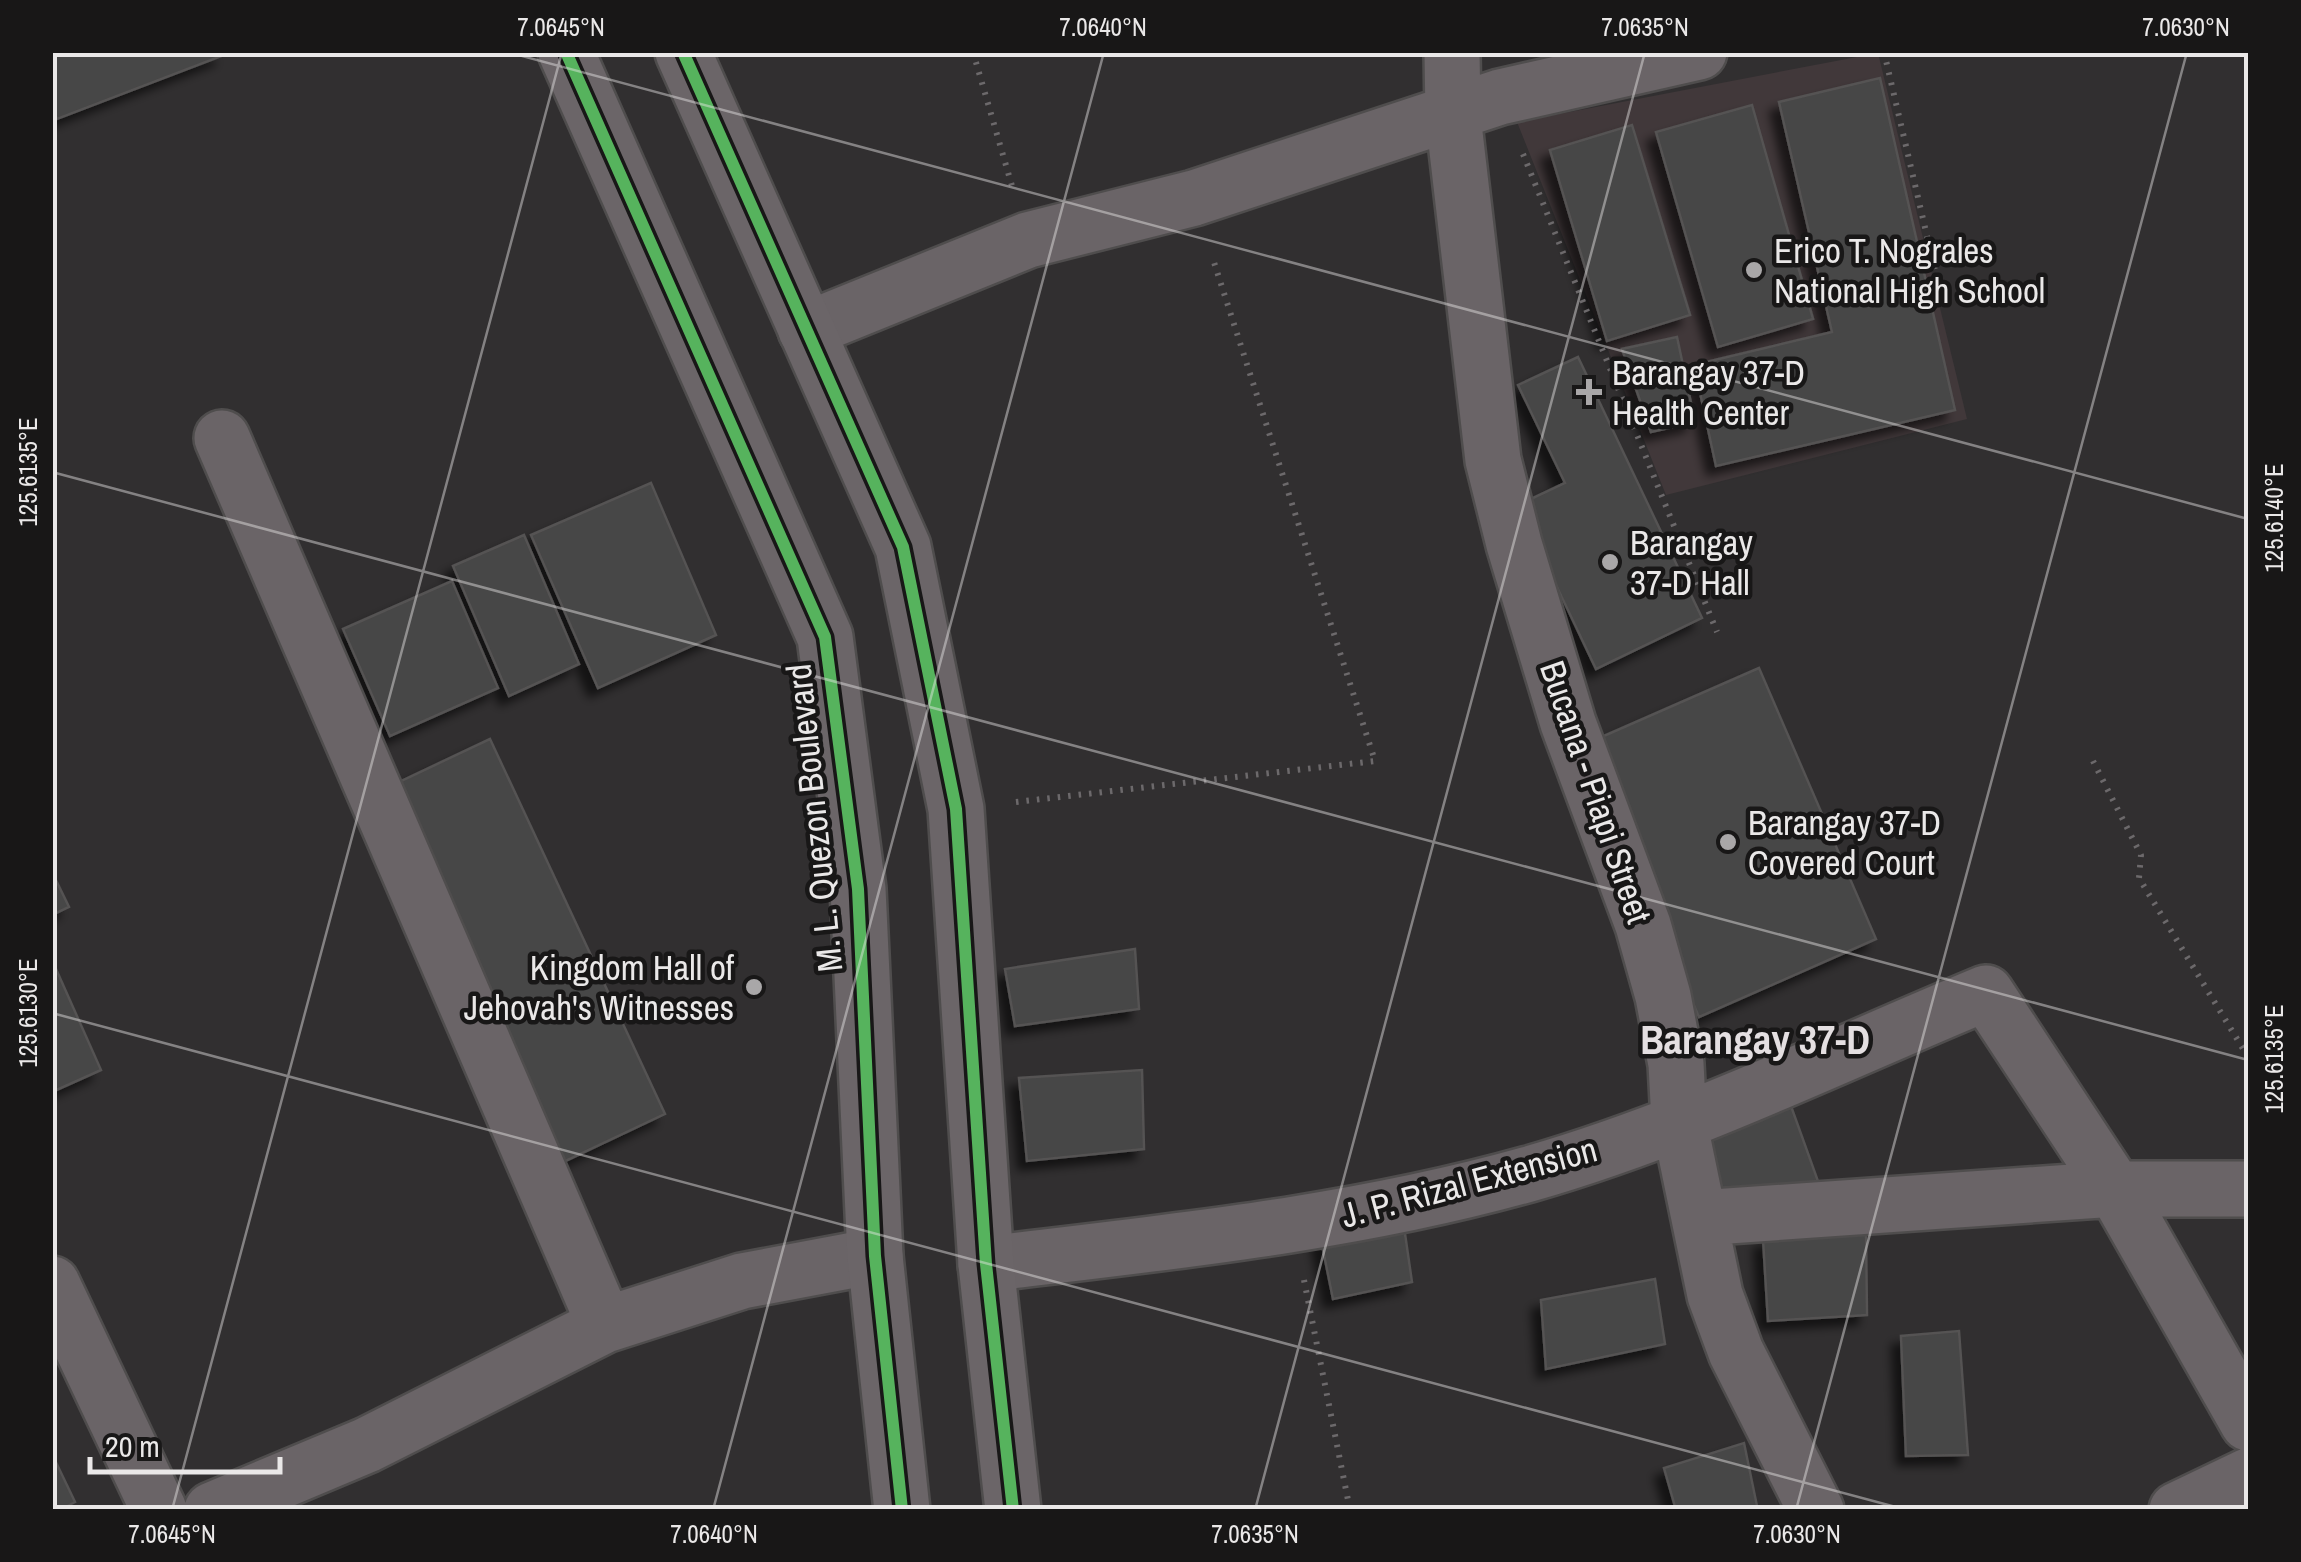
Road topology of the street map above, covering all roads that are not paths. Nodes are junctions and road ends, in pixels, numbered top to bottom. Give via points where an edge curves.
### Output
1 (566, 52) edge
2 (683, 52) edge
3 (1452, 52) edge
4 (1699, 52) edge
5 (1476, 106) junction
6 (806, 330) junction
7 (222, 438) dead end
8 (1678, 1120) junction
9 (2115, 1189) junction
10 (2248, 1189) edge
11 (1699, 1218) junction
12 (876, 1256) junction
13 (986, 1264) junction
14 (52, 1284) edge
15 (604, 1325) junction
16 (2248, 1424) edge
17 (2248, 1476) edge
18 (159, 1510) edge
19 (212, 1510) edge
20 (902, 1510) edge
21 (1013, 1510) edge
22 (1816, 1510) edge
23 (2177, 1510) edge

1 - 12 main road, M. L. Quezon Boulevard via 824,638 858,889
2 - 6 main road
3 - 5 street, Bucana - Piapi Street
4 - 5 street
5 - 6 street via 1194,198 1028,240
5 - 8 street, Bucana - Piapi Street via 1493,460 1568,723 1648,943 1676,1064
6 - 13 main road via 903,547 956,809
7 - 15 street
8 - 9 street, J. P. Rizal Extension via 1986,993
8 - 11 street, Bucana - Piapi Street
8 - 13 street, J. P. Rizal Extension via 1531,1173 1294,1227
9 - 10 street
9 - 11 street
9 - 16 street
11 - 22 street, Bucana - Piapi Street via 1715,1295 1736,1352
12 - 15 street via 742,1281
12 - 20 main road, M. L. Quezon Boulevard
13 - 21 main road
14 - 18 street
15 - 19 street via 366,1445
17 - 23 street

